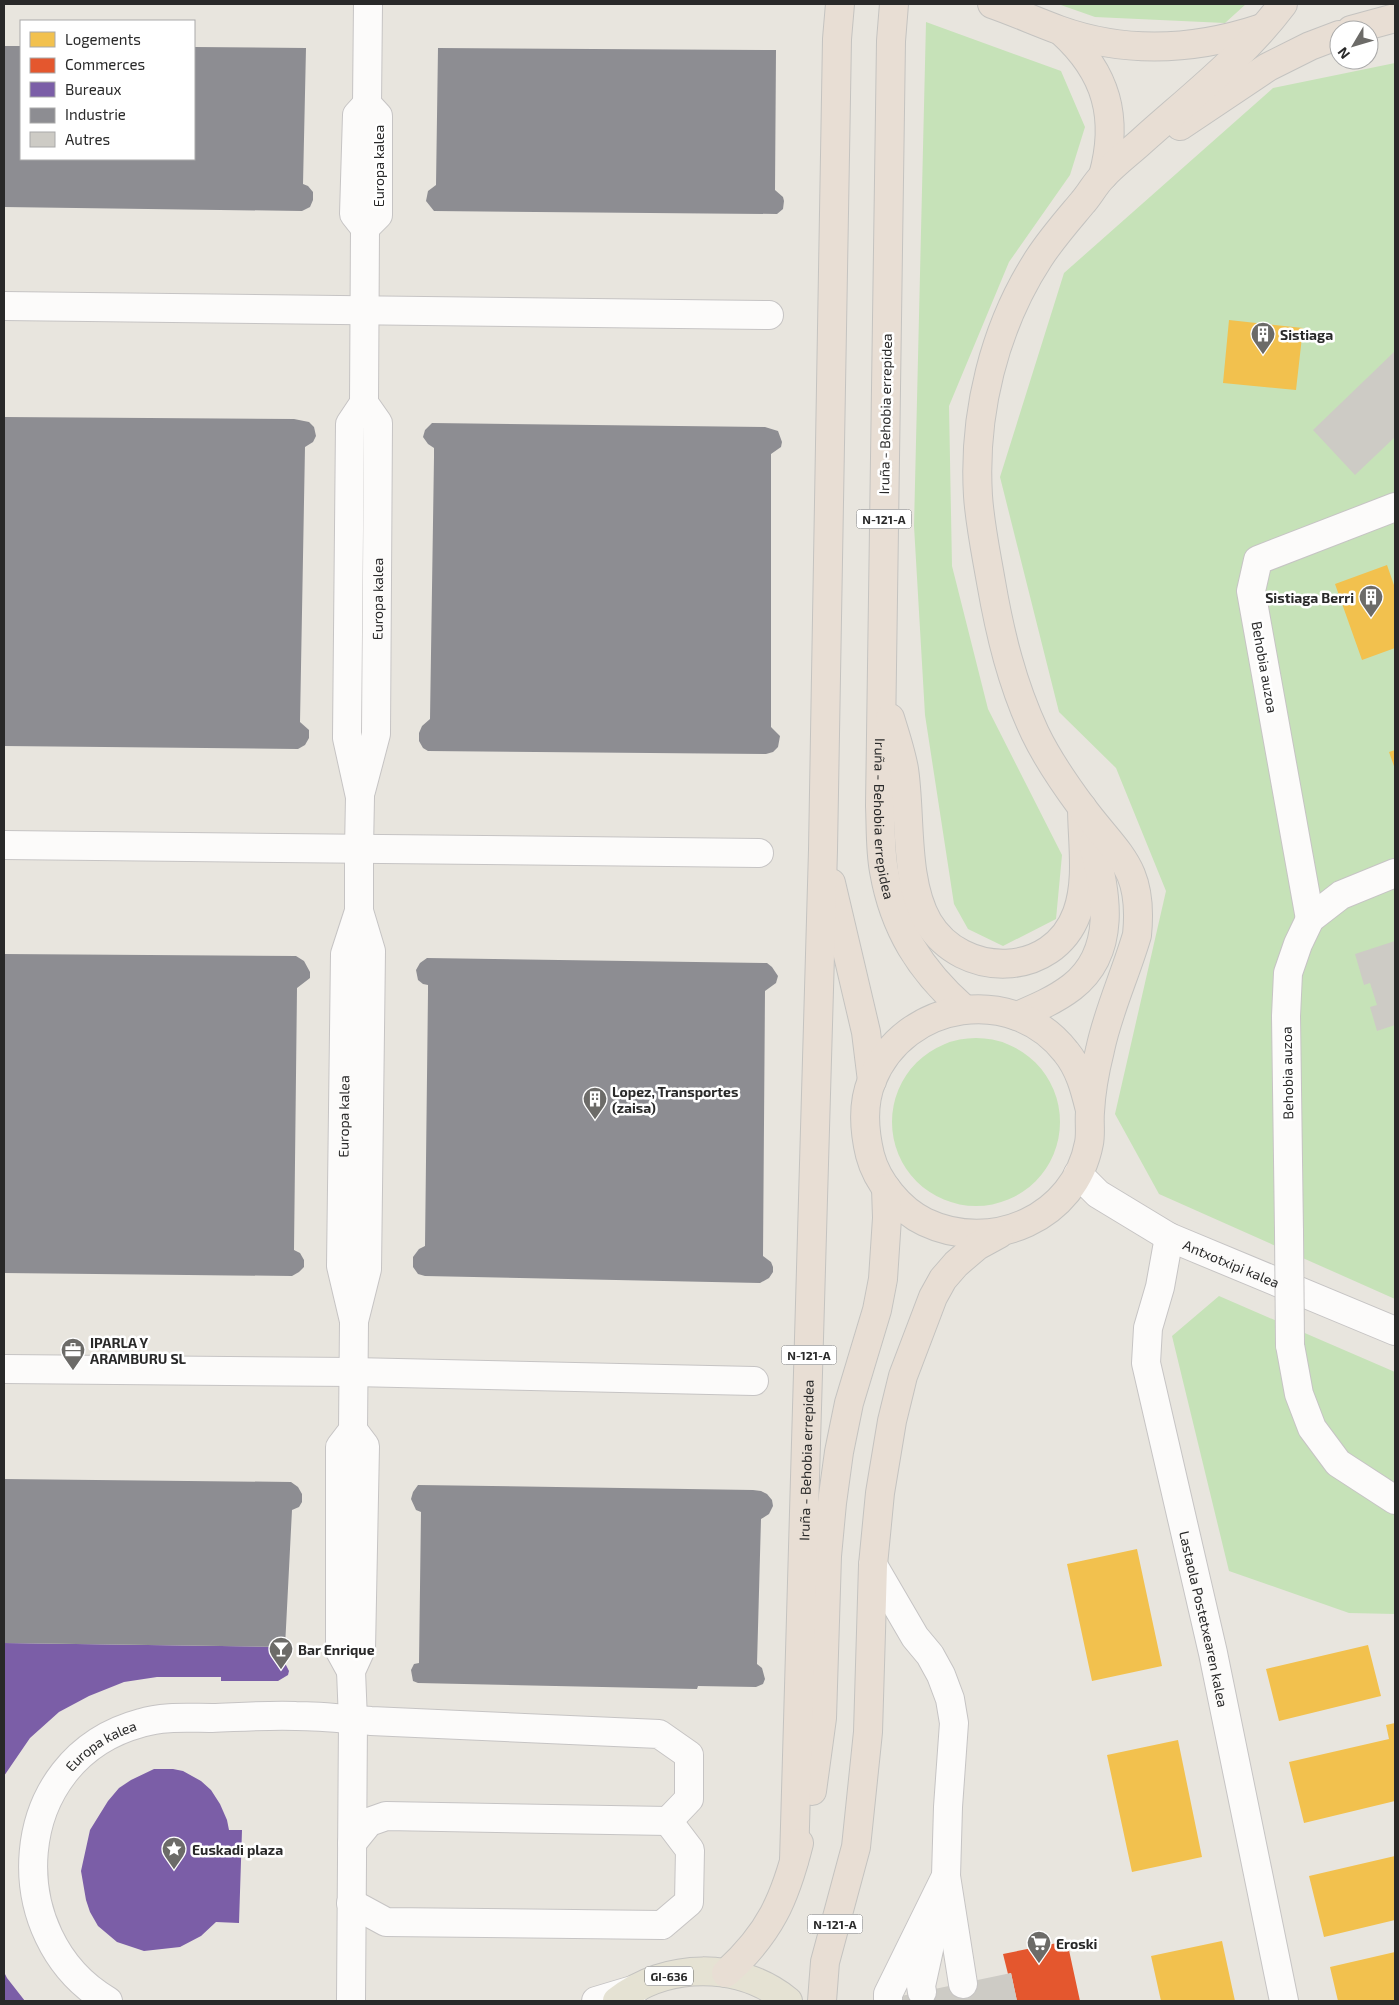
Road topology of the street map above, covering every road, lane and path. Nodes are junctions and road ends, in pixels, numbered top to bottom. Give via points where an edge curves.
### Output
1 (368, 4) edge
2 (840, 4) edge
3 (894, 4) edge
4 (1283, 4) edge
5 (999, 6) edge
6 (1395, 18) edge
7 (1379, 22) edge
8 (1266, 26) junction
9 (1061, 30) junction
10 (1329, 39) edge
11 (1103, 176) junction
12 (1084, 200) junction
13 (4, 306) edge
14 (364, 310) junction
15 (769, 316) dead end
16 (1395, 507) edge
17 (881, 684) junction
18 (1082, 807) junction
19 (4, 845) edge
20 (359, 848) junction
21 (823, 850) junction
22 (760, 853) dead end
23 (1395, 873) edge
24 (1310, 919) junction
25 (964, 1009) junction
26 (1017, 1016) junction
27 (872, 1081) junction
28 (1090, 1110) junction
29 (1078, 1174) junction
30 (886, 1188) junction
31 (1001, 1232) junction
32 (1169, 1237) junction
33 (1395, 1331) edge
34 (4, 1369) edge
35 (353, 1372) junction
36 (754, 1381) dead end
37 (1395, 1500) edge
38 (873, 1565) junction
39 (353, 1720) junction
40 (668, 1821) junction
41 (352, 1843) junction
42 (794, 1860) junction
43 (946, 1876) junction
44 (351, 1903) junction
45 (726, 1973) junction
46 (962, 1984) dead end
47 (922, 1992) dead end
48 (627, 1995) edge
49 (888, 1999) dead end
50 (108, 2001) edge
51 (350, 2001) edge
52 (596, 2001) edge
53 (788, 2001) edge
54 (822, 2001) edge
55 (1284, 2001) edge

1 - 14 street, Europa kalea via 367,104 357,115 354,214 365,228
2 - 21 highway, Iruña - Behobia errepidea / N-121-A
3 - 17 highway, Iruña - Behobia errepidea / N-121-A
4 - 8 highway
5 - 9 highway
6 - 7 highway
8 - 9 highway via 1224,39 1164,47 1095,40
8 - 11 highway
9 - 11 highway via 1089,60 1106,96 1111,136
10 - 12 highway via 1268,67 1184,122
11 - 12 highway
12 - 18 highway via 1038,259 1005,325 983,404 978,450 978,495 984,541 1014,682 1037,737
13 - 14 street
14 - 15 street
14 - 20 street, Europa kalea via 364,403 350,424 347,738 360,797
16 - 24 street, Behobia auzoa via 1258,560 1251,591
17 - 18 highway via 904,768 914,878 928,921 952,949 968,958 1004,965 1040,955 1067,931 1082,898
17 - 25 highway, Iruña - Behobia errepidea / N-121-A via 880,806 883,868 890,900 905,937 921,964 940,988
18 - 26 highway via 1103,884 1106,921 1099,949 1088,971 1073,986 1049,1002
18 - 28 highway via 1123,858 1132,876 1139,915 1137,935 1100,1049
19 - 20 street
20 - 22 street
20 - 35 street, Europa kalea via 359,911 345,954 341,1266 354,1321
21 - 27 highway, Iruña - Behobia errepidea / N-121-A via 866,1032
21 - 42 highway, Iruña - Behobia errepidea / N-121-A
23 - 24 street, Behobia auzoa via 1341,895
24 - 37 street, Behobia auzoa, bridge via 1288,973 1290,1345 1299,1394 1312,1428 1338,1463
25 - 26 highway, N-121-A via 991,1009
25 - 27 highway, N-121-A via 933,1018 907,1033 886,1056
26 - 28 highway, N-121-A via 1045,1031 1067,1053 1082,1080
27 - 30 highway, N-121-A via 865,1108 865,1136 872,1163
28 - 29 highway, N-121-A via 1089,1142
29 - 31 highway, N-121-A via 1059,1201 1033,1221
29 - 32 street, Antxotxipi kalea via 1098,1194
30 - 31 highway, N-121-A via 916,1216 947,1231 972,1235
30 - 42 highway, Iruña - Behobia errepidea / N-121-A via 887,1234 883,1279 849,1403 835,1477 827,1556 822,1718 811,1793
31 - 38 highway, N-121-A via 956,1264 933,1296 920,1326 892,1421
32 - 33 street, Antxotxipi kalea
32 - 55 street, Lastaola Postetxearen kalea via 1148,1328 1146,1363 1213,1653
34 - 35 street
35 - 36 street
35 - 39 street, Europa kalea via 352,1430 365,1446 361,1649 351,1671
38 - 43 street via 915,1637 930,1655 950,1699 954,1724
38 - 54 highway, N-121-A via 868,1732 856,1847 825,1962
39 - 40 street via 660,1734 689,1755 689,1799
39 - 41 street, Europa kalea
39 - 50 street, Europa kalea via 296,1716 169,1718 143,1722 95,1742 57,1777 43,1799 29,1840 26,1874 30,1900 49,1948 83,1986
40 - 41 street via 386,1816 369,1822
40 - 44 street via 690,1850 688,1902 662,1926 386,1922
41 - 44 street, Europa kalea
42 - 45 highway, Iruña - Behobia errepidea / N-121-A via 789,1882 769,1923
43 - 46 street
43 - 47 street via 920,1986
43 - 49 street
44 - 51 street, Europa kalea
45 - 48 main road, GI-636 via 679,1973 657,1979
45 - 53 main road, GI-636 via 754,1981
48 - 52 street

